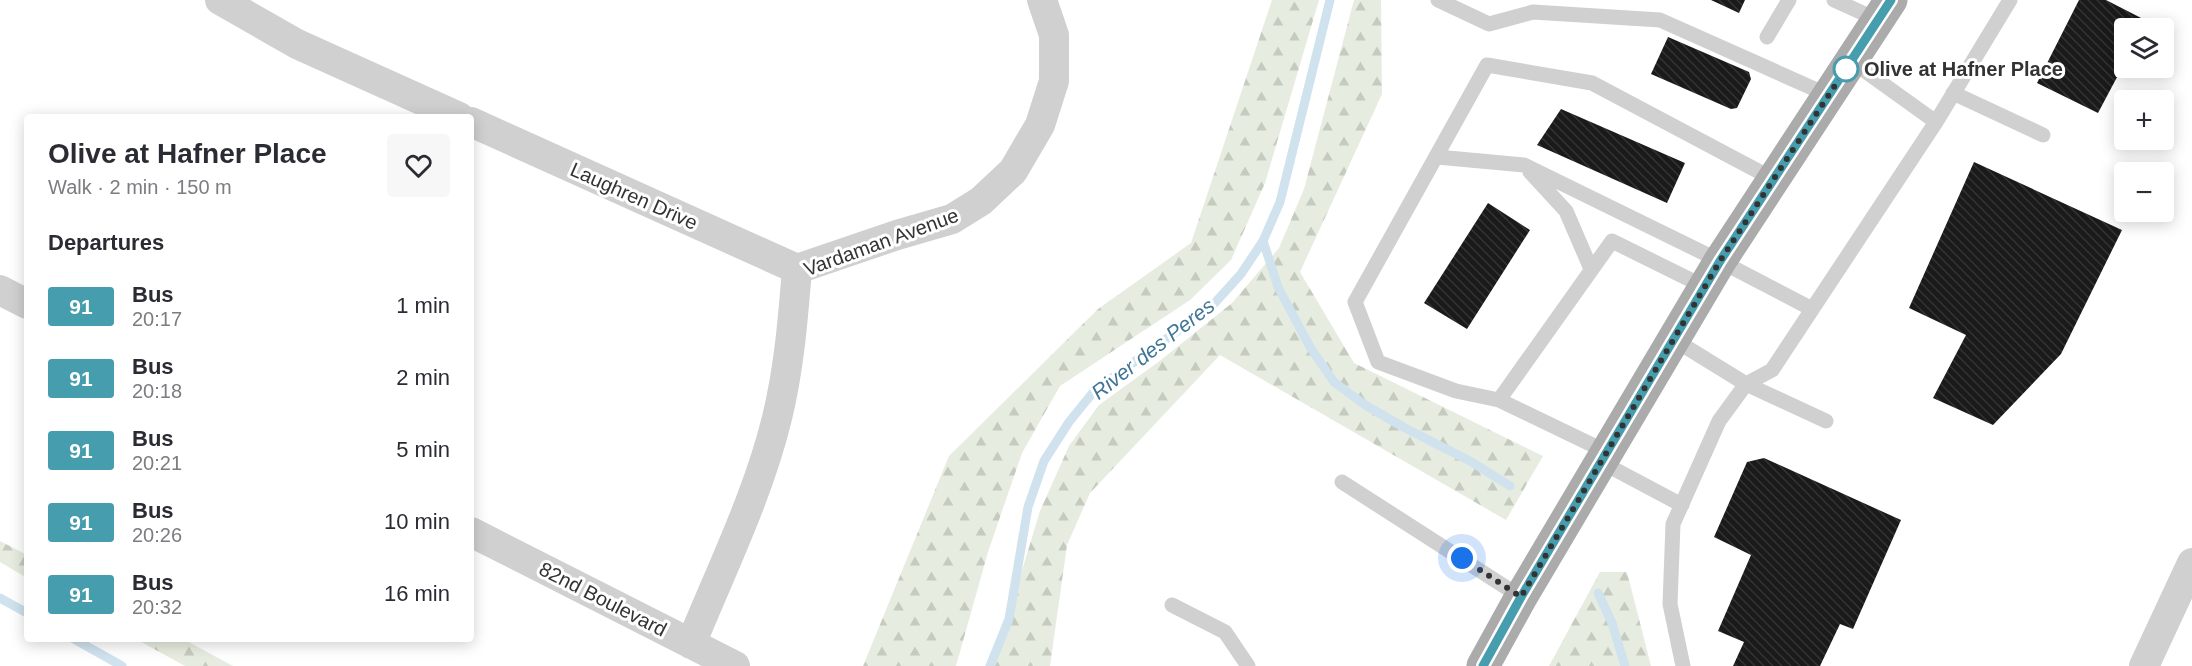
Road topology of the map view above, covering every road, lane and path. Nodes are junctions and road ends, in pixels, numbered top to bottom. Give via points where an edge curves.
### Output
1 (220, 0) edge
2 (1042, 0) edge
3 (1438, 0) edge
4 (1789, 0) edge
5 (1834, 0) edge
6 (2010, 0) edge
7 (1884, 10) edge
8 (1767, 37) dead end
9 (1851, 61) junction
10 (1953, 93) junction
11 (1828, 95) junction
12 (452, 114) edge
13 (1936, 122) junction
14 (474, 123) edge
15 (2043, 135) dead end
16 (1437, 157) junction
17 (1524, 165) junction
18 (1773, 179) junction
19 (797, 269) junction
20 (1591, 269) junction
21 (1712, 274) junction
22 (0, 290) edge
23 (24, 302) edge
24 (1812, 309) junction
25 (1673, 339) junction
26 (1746, 384) junction
27 (1499, 400) junction
28 (1826, 421) dead end
29 (1604, 457) junction
30 (1342, 482) dead end
31 (1682, 505) junction
32 (474, 534) edge
33 (2192, 563) edge
34 (1521, 597) junction
35 (1172, 605) dead end
36 (691, 644) junction
37 (735, 666) edge
38 (1248, 666) edge
39 (1483, 666) edge
40 (1683, 666) edge
41 (2144, 666) edge

1 - 12 street via 297,44
2 - 19 street, Vardaman Avenue via 1054,35 1054,81 1040,125 1013,171 981,201 952,219
3 - 11 lane via 1489,24 1533,12 1660,20
4 - 8 lane
5 - 7 lane
6 - 10 lane
7 - 9 main road
9 - 11 main road
9 - 13 lane
10 - 13 lane
10 - 15 lane
11 - 18 main road
13 - 24 lane
14 - 19 street, Laughren Drive
16 - 17 lane
16 - 18 lane via 1487,65 1592,83
16 - 27 lane via 1355,302 1378,362 1456,391
17 - 20 lane via 1566,211
17 - 21 lane
18 - 21 main road
19 - 36 street, Vardaman Avenue via 792,333 777,419 748,508
20 - 21 lane via 1612,241
20 - 27 lane
21 - 24 lane
21 - 25 main road
22 - 23 street
24 - 26 lane via 1772,370
25 - 26 lane
25 - 29 main road
26 - 28 lane
26 - 31 lane via 1719,422
27 - 29 lane
29 - 31 lane
29 - 34 main road
30 - 34 lane
31 - 40 lane via 1673,524 1670,604
32 - 36 street, 82nd Boulevard
33 - 41 street
34 - 39 main road
35 - 38 lane via 1225,632
36 - 37 street, 82nd Boulevard

